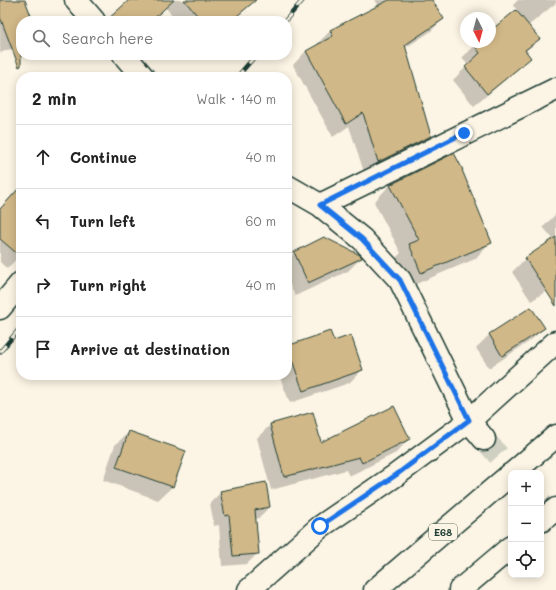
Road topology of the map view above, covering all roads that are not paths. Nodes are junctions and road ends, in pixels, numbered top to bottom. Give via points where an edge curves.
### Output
1 (76, 0) edge
2 (90, 16) edge
3 (128, 60) edge
4 (139, 72) edge
5 (556, 89) edge
6 (292, 189) edge
7 (320, 205) junction
8 (16, 289) edge
9 (0, 308) edge
10 (556, 342) edge
11 (469, 420) junction
12 (556, 436) edge
13 (484, 439) tunnel mouth
14 (517, 470) edge
15 (508, 477) edge
16 (556, 509) edge
17 (544, 519) edge
18 (508, 550) edge
19 (249, 590) edge
20 (375, 590) edge
21 (460, 590) edge

1 - 2 main road
3 - 4 main road
5 - 7 main road
6 - 7 main road
7 - 11 main road via 362,239 400,280
8 - 9 main road
10 - 11 main road
11 - 13 main road
11 - 19 main road via 396,475 320,526
12 - 14 main road, E68
15 - 20 main road, E68
16 - 17 main road
18 - 21 main road

